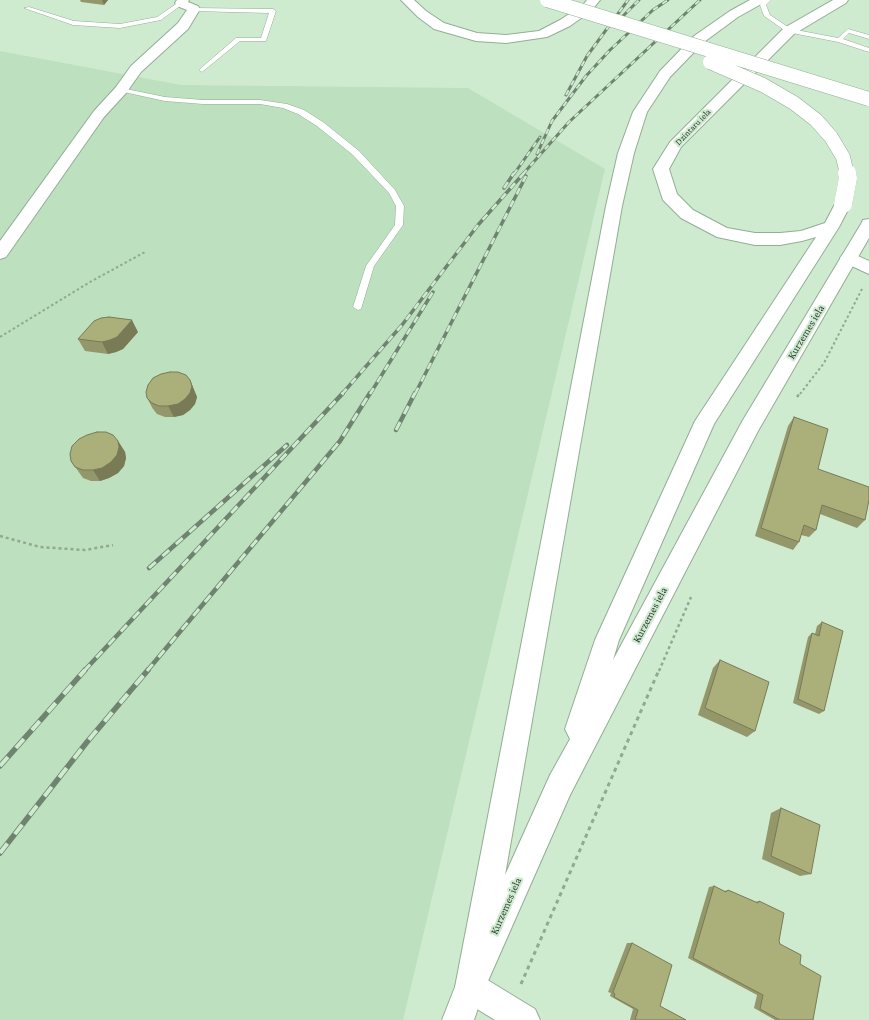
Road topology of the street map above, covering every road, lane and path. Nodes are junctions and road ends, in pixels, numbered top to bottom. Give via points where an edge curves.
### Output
1 (407, 0) edge
2 (547, 0) edge
3 (594, 0) edge
4 (759, 0) edge
5 (768, 0) edge
6 (842, 0) edge
7 (182, 1) edge
8 (27, 8) dead end
9 (194, 9) junction
10 (613, 21) junction
11 (789, 31) junction
12 (869, 37) edge
13 (839, 40) junction
14 (869, 50) edge
15 (202, 70) dead end
16 (121, 90) junction
17 (869, 99) edge
18 (869, 224) edge
19 (831, 227) junction
20 (146, 252) dead end
21 (0, 253) edge
22 (849, 258) junction
23 (867, 275) edge
24 (358, 307) dead end
25 (0, 337) edge
26 (796, 398) dead end
27 (0, 536) edge
28 (113, 545) dead end
29 (693, 592) dead end
30 (560, 785) junction
31 (470, 987) junction
32 (517, 1016) edge
33 (458, 1020) edge

1 - 3 main road via 439,26 476,37 506,39 542,34 587,8
2 - 10 main road, bridge
4 - 31 main road via 699,39 665,74 640,112 626,153 612,214
5 - 11 lane via 763,6 767,16
6 - 11 main road, Dzintaru iela
7 - 8 lane via 158,19 120,26 73,23
7 - 9 main road
9 - 15 lane via 273,11 264,40 238,39
9 - 16 main road via 183,26 136,69
10 - 17 main road, bridge
10 - 19 main road, bridge via 763,85 794,103 816,120 832,137 843,157 848,178 843,204
11 - 13 lane
11 - 19 main road, Dzintaru iela via 675,145 660,169 669,196 687,214 723,233 756,239 780,239 802,236
12 - 13 lane via 848,31
13 - 14 lane
16 - 21 main road via 99,114
16 - 24 lane via 165,99 260,102 284,106 301,112 356,153 392,192 400,206 399,225 370,266
18 - 22 main road, Kurzemes iela
19 - 30 main road via 705,421 608,640
20 - 25 path via 90,282
22 - 23 main road
22 - 30 main road, Kurzemes iela via 750,426
23 - 26 path via 824,363
27 - 28 path via 40,547 85,550
29 - 32 path
30 - 31 main road, Kurzemes iela
31 - 32 main road
31 - 33 main road, Kurzemes iela

